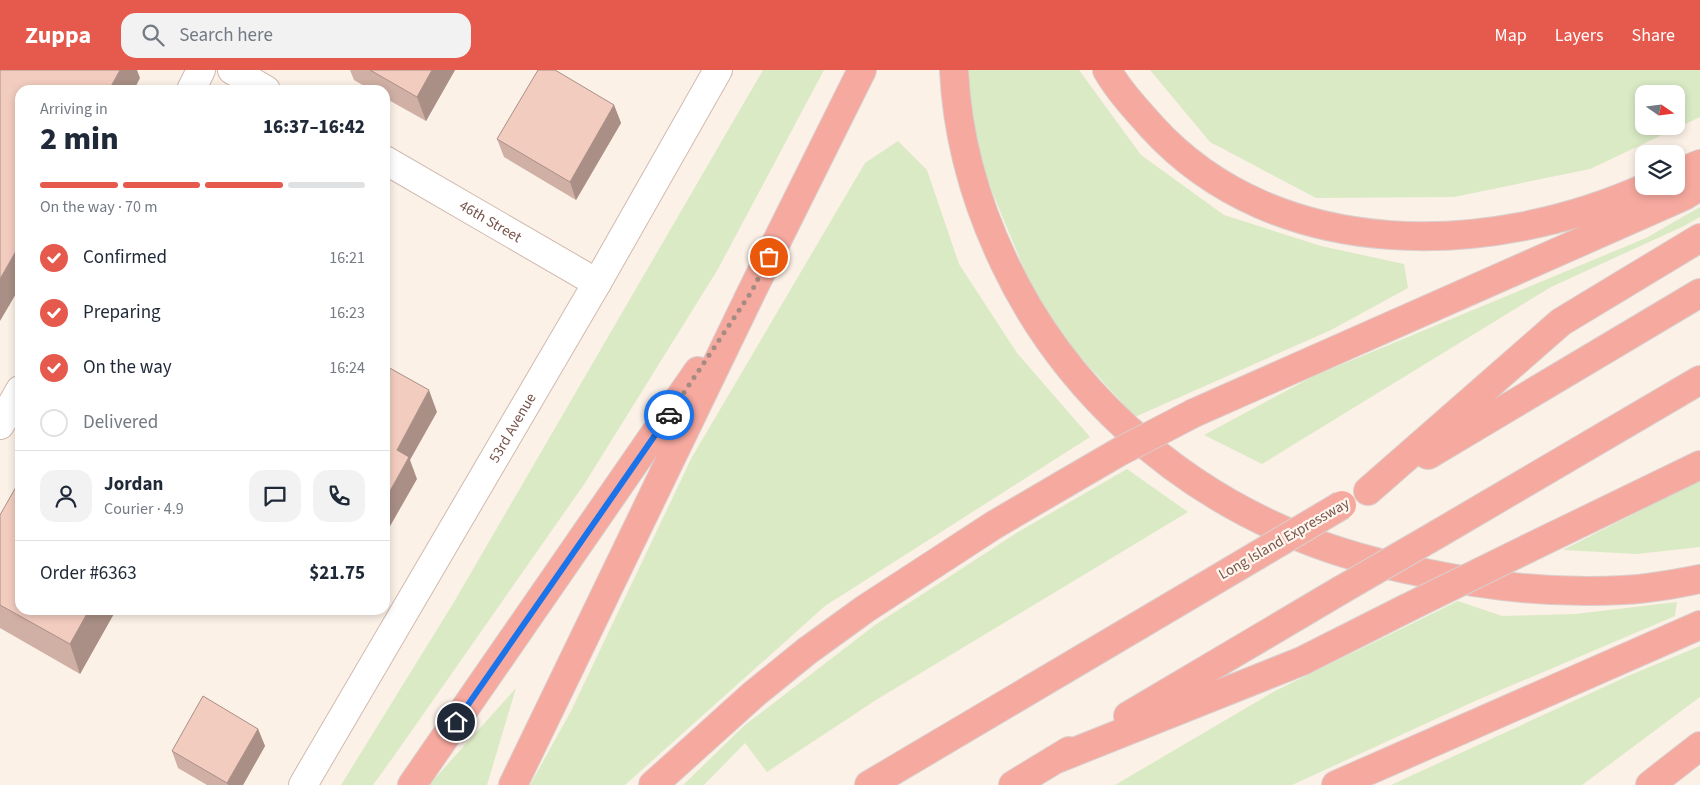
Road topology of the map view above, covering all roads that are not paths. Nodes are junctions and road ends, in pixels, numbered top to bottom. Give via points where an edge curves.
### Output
1 (201, 70) edge
2 (232, 70) edge
3 (718, 70) edge
4 (862, 70) edge
5 (954, 70) edge
6 (1108, 70) edge
7 (194, 85) edge
8 (258, 85) edge
9 (390, 163) edge
10 (1700, 164) edge
11 (1685, 170) edge
12 (1700, 186) edge
13 (1635, 193) edge
14 (1700, 238) edge
15 (597, 283) junction
16 (752, 291) junction
17 (1700, 293) edge
18 (1700, 380) edge
19 (15, 399) edge
20 (0, 425) edge
21 (1700, 465) edge
22 (1368, 490) junction
23 (1700, 579) edge
24 (1700, 625) edge
25 (1700, 746) edge
26 (1054, 760) junction
27 (303, 785) edge
28 (412, 785) edge
29 (513, 785) edge
30 (653, 785) edge
31 (869, 785) edge
32 (1013, 785) edge
33 (1336, 785) edge
34 (1650, 785) edge

1 - 7 street
2 - 8 street
3 - 15 street, 53rd Avenue
4 - 16 highway
5 - 23 highway via 960,129 969,167 983,212 1014,284 1076,376 1126,427 1190,479 1224,501 1303,539 1399,568 1446,578 1553,591 1625,590
6 - 13 highway via 1135,108 1189,162 1226,187 1262,204 1338,229 1418,237 1495,232 1540,223
9 - 15 street, 46th Street
10 - 11 highway
12 - 30 highway, bridge via 1684,196 1194,413 1119,452 994,525 865,609 754,694
14 - 22 highway via 1562,322
15 - 27 street, 53rd Avenue
16 - 28 highway
16 - 29 highway
17 - 22 highway, Long Island Expressway
18 - 26 highway, bridge
19 - 20 street
21 - 26 highway, bridge via 1302,661
22 - 31 highway, Long Island Expressway, bridge
24 - 33 highway
25 - 34 highway
26 - 32 highway

